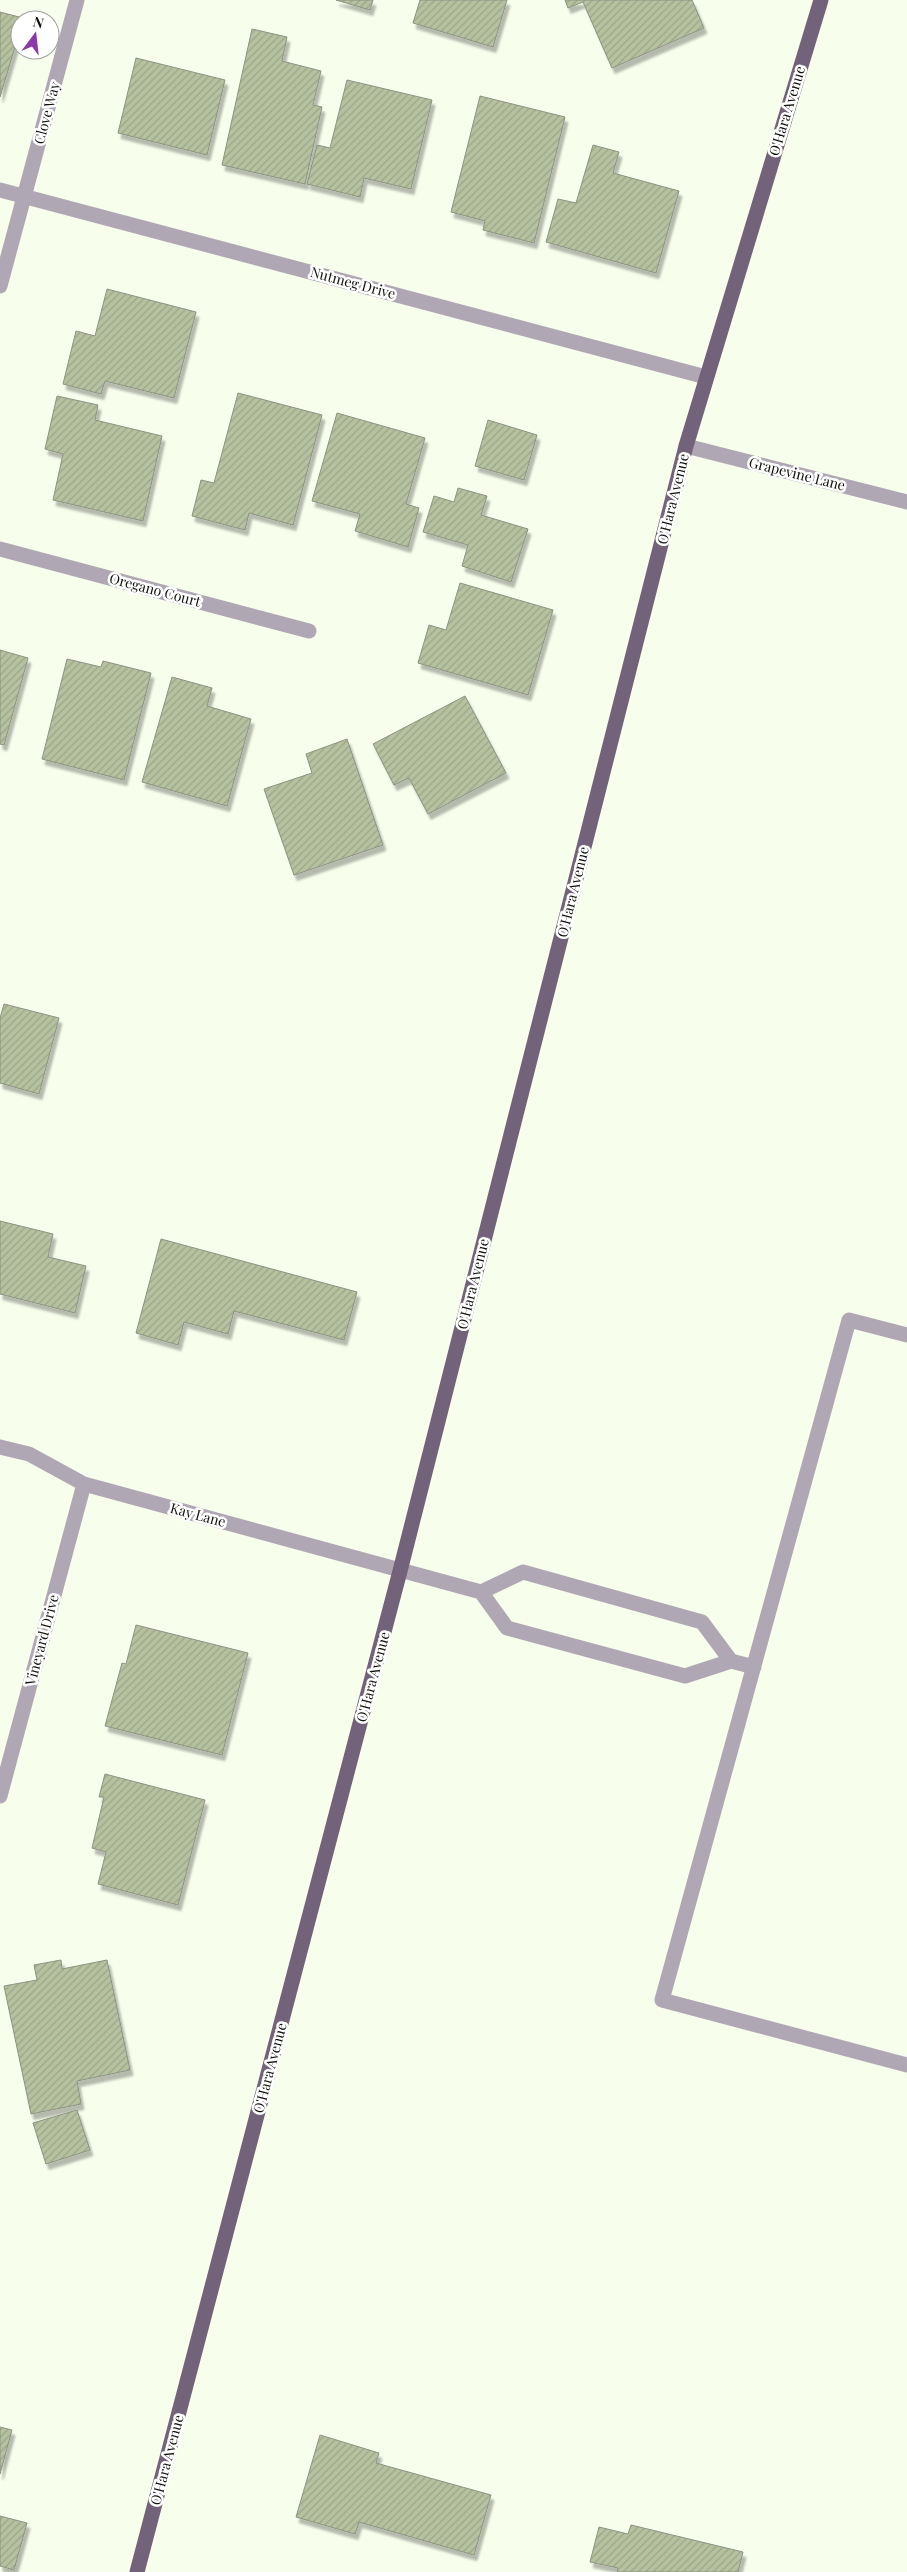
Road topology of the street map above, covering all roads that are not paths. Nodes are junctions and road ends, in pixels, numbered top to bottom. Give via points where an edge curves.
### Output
1 (77, 0) edge
2 (821, 0) edge
3 (0, 190) edge
4 (24, 196) junction
5 (0, 286) edge
6 (706, 377) junction
7 (686, 446) junction
8 (907, 502) edge
9 (0, 549) edge
10 (309, 631) dead end
11 (907, 1335) edge
12 (0, 1447) edge
13 (84, 1484) junction
14 (400, 1571) junction
15 (481, 1592) junction
16 (731, 1661) junction
17 (754, 1667) junction
18 (0, 1796) edge
19 (907, 2065) edge
20 (138, 2572) edge

1 - 4 street, Clove Way
2 - 6 main road, O'Hara Avenue
3 - 4 street, Nutmeg Drive
4 - 5 street, Clove Way
4 - 6 street, Nutmeg Drive
6 - 7 main road, O'Hara Avenue
7 - 8 street, Grapevine Lane
7 - 14 main road, O'Hara Avenue
9 - 10 street, Oregano Court
11 - 17 street via 849,1320
12 - 13 street, Kay Lane via 29,1454
13 - 14 street, Kay Lane
13 - 18 street, Vineyard Drive
14 - 15 street, Kay Lane
14 - 20 main road, O'Hara Avenue
15 - 16 street via 507,1628 685,1676
15 - 16 street via 523,1572 702,1622
16 - 17 street
17 - 19 street via 662,2000

